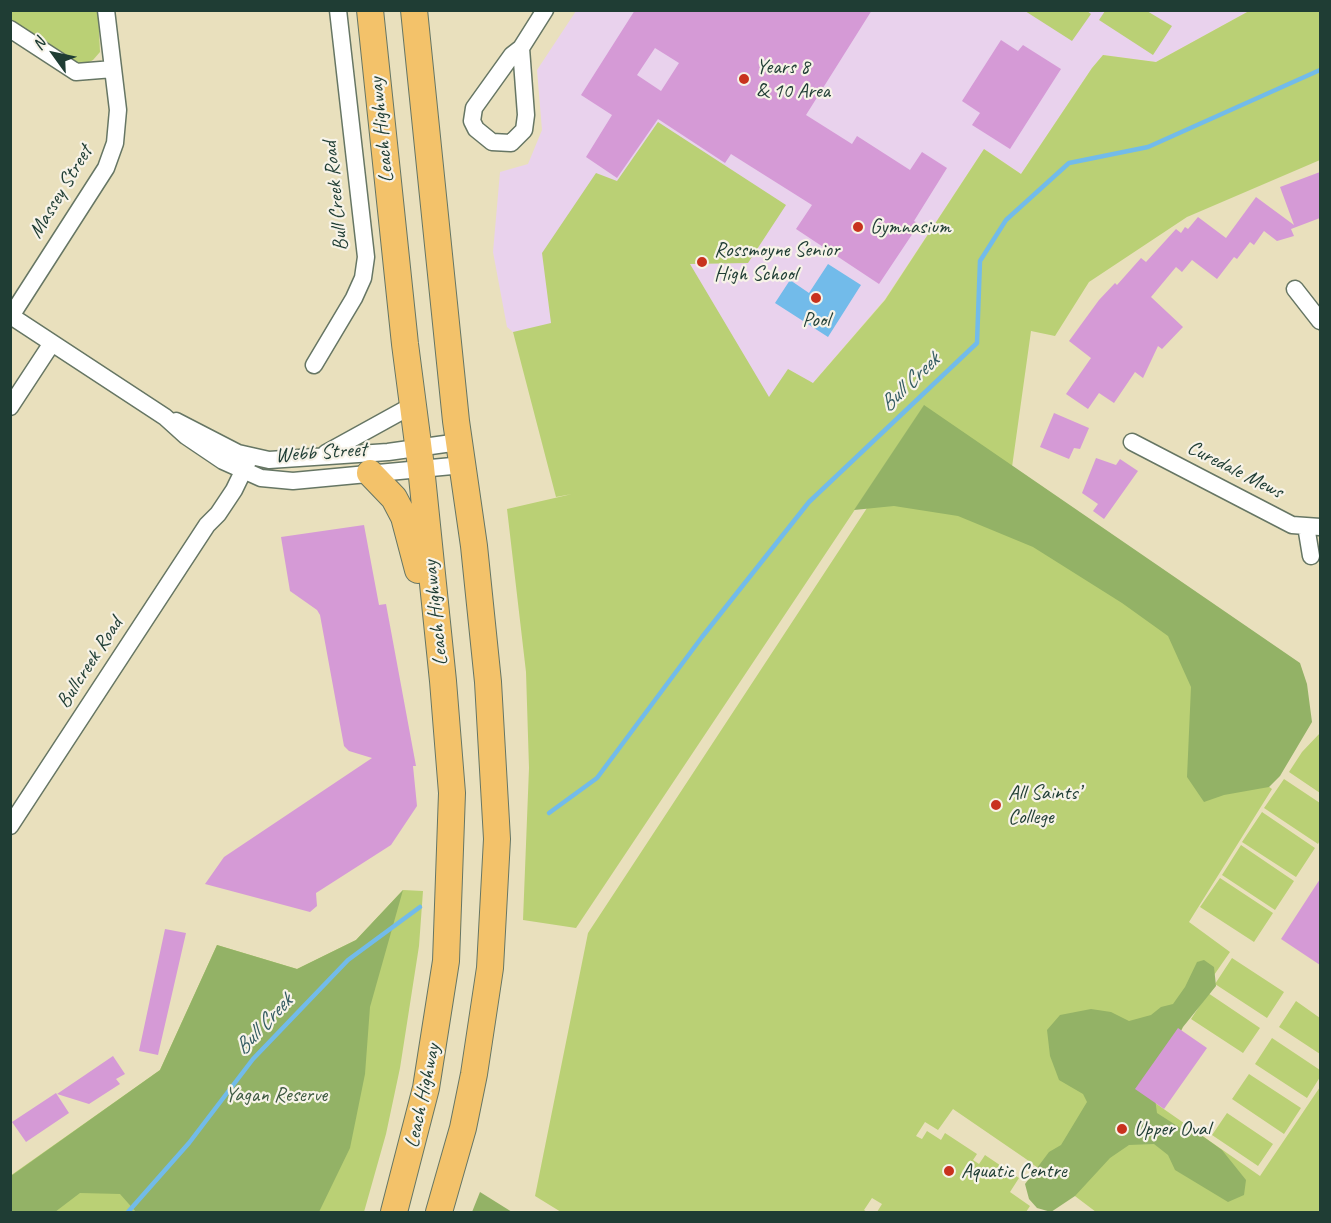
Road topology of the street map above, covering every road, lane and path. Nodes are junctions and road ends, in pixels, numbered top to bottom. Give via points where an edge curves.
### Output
1 (106, 10) edge
2 (338, 10) edge
3 (370, 10) edge
4 (414, 10) edge
5 (545, 10) edge
6 (10, 29) edge
7 (521, 48) junction
8 (113, 69) junction
9 (1295, 290) dead end
10 (10, 316) edge
11 (1320, 321) edge
12 (52, 343) junction
13 (314, 365) dead end
14 (413, 405) junction
15 (10, 407) edge
16 (1132, 442) dead end
17 (461, 453) junction
18 (320, 456) junction
19 (420, 457) junction
20 (241, 462) junction
21 (370, 473) junction
22 (1313, 526) edge
23 (1311, 556) dead end
24 (443, 681) junction
25 (10, 826) edge
26 (394, 1212) edge
27 (439, 1212) edge

1 - 8 street, Massey Street
2 - 13 street, Bull Creek Road via 366,257 363,278 354,298
3 - 14 highway, Leach Highway
4 - 17 highway, Leach Highway
5 - 7 street
6 - 8 street via 76,72
7 - 7 street via 524,130 511,143 492,142 476,129 472,121 474,108
8 - 10 street, Massey Street via 118,122 106,168
9 - 11 street
10 - 12 street, Webb Street
12 - 15 street
12 - 20 street, Webb Street via 165,417 186,436
14 - 18 street, Webb Street
14 - 19 highway, Leach Highway
16 - 22 street, Curedale Mews via 1292,525
17 - 19 street, Webb Street
17 - 19 street, Webb Street
17 - 27 highway, Leach Highway via 488,682 497,839 489,968 474,1074
18 - 19 street, Webb Street
18 - 20 street, Webb Street
19 - 21 street, Webb Street
19 - 24 highway, Leach Highway
20 - 21 street, Webb Street via 268,479 293,481
20 - 25 street, Bullcreek Road via 218,514 207,525
21 - 24 highway via 394,498 404,517
22 - 23 street
24 - 26 highway, Leach Highway via 452,793 446,961 426,1088

